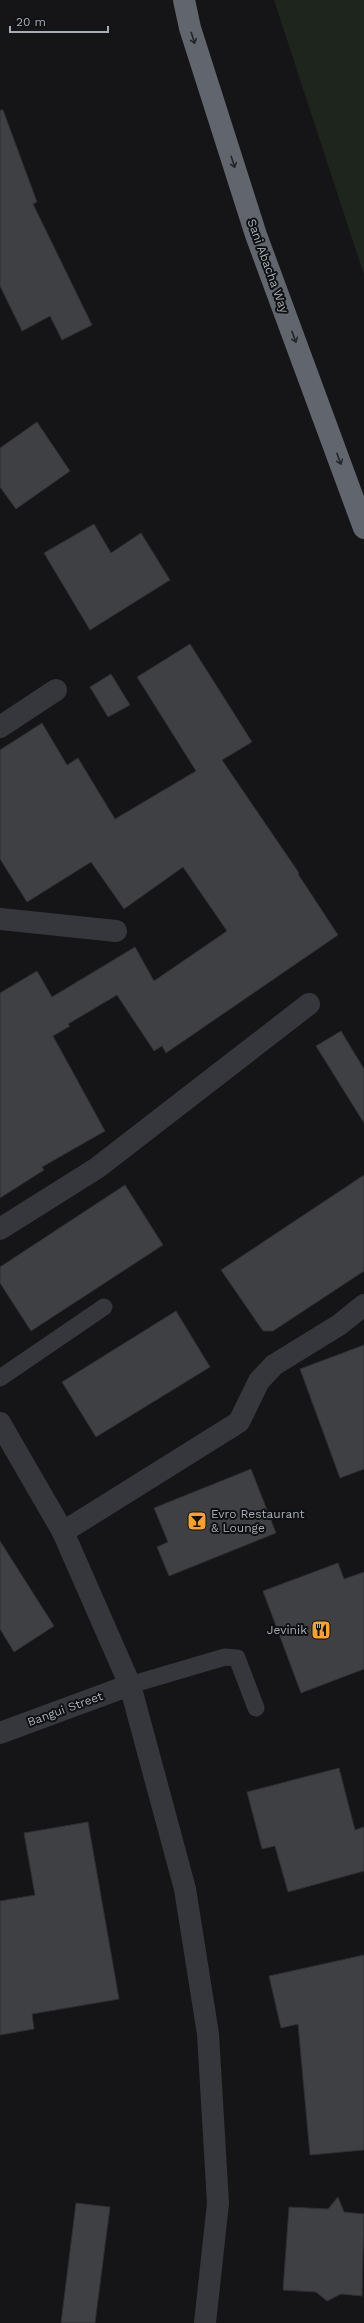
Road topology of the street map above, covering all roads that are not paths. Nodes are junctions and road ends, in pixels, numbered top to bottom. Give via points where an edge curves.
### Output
1 (184, 0) edge
2 (364, 528) edge
3 (56, 690) dead end
4 (0, 727) edge
5 (0, 919) edge
6 (116, 931) dead end
7 (309, 1004) dead end
8 (0, 1229) edge
9 (364, 1305) edge
10 (104, 1307) dead end
11 (0, 1378) edge
12 (0, 1423) edge
13 (63, 1532) junction
14 (130, 1686) junction
15 (256, 1708) dead end
16 (0, 1733) edge
17 (205, 2323) edge

1 -> 2 highway, Sani Abacha Way via 190,28 256,235
3 - 4 street
5 - 6 street
7 - 8 street via 97,1168
9 - 13 street via 339,1325 274,1365 259,1381 239,1422
10 - 11 lane
12 - 13 street
13 - 14 street
14 - 15 lane via 225,1657 237,1658
14 - 16 street, Bangui Street
14 - 17 street via 185,1889 208,2034 218,2203

